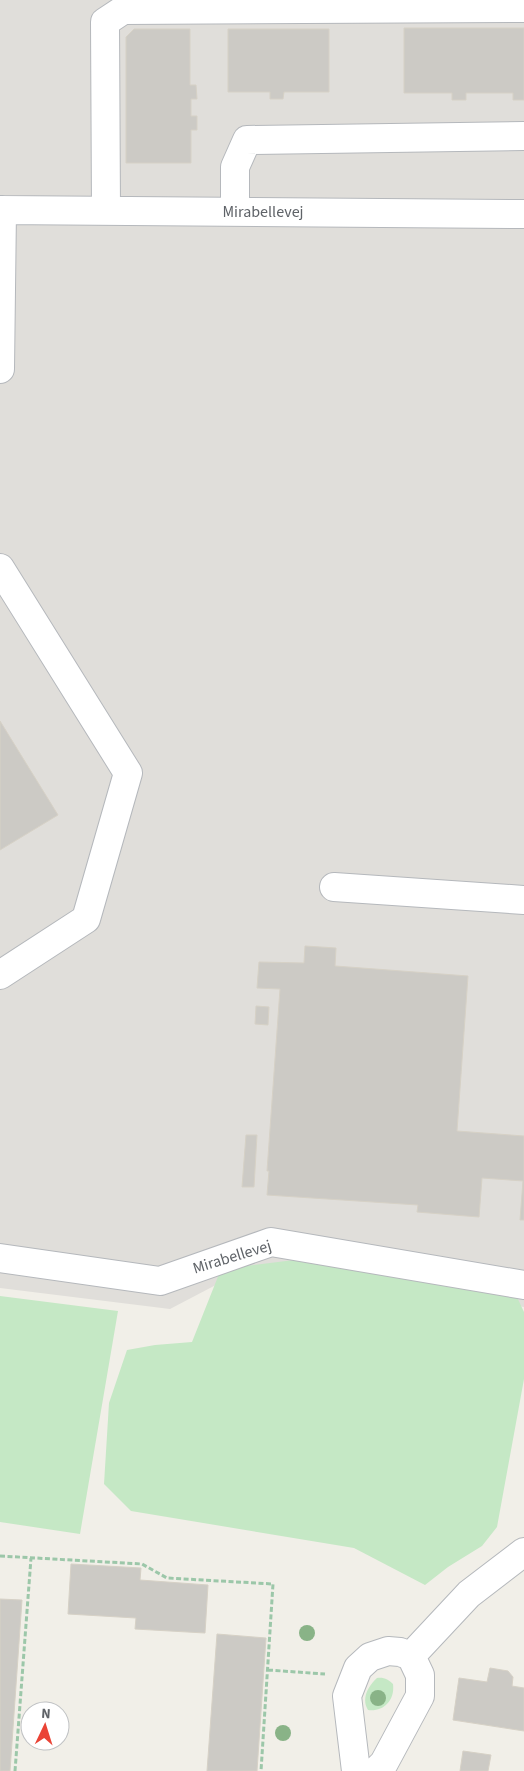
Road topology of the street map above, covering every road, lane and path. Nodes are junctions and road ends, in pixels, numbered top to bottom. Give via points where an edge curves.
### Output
1 (524, 8) edge
2 (524, 136) edge
3 (1, 210) edge
4 (106, 210) junction
5 (235, 211) junction
6 (524, 214) edge
7 (0, 370) edge
8 (0, 568) edge
9 (334, 887) dead end
10 (524, 900) edge
11 (0, 974) edge
12 (0, 1258) edge
13 (524, 1285) edge
14 (524, 1552) edge
15 (0, 1556) edge
16 (31, 1558) junction
17 (411, 1656) junction
18 (268, 1670) junction
19 (352, 1681) junction
20 (386, 1768) edge
21 (15, 1771) edge
22 (262, 1771) edge
23 (356, 1771) edge

1 - 4 street via 123,10 105,22
2 - 5 street via 247,140 235,167
3 - 4 street, Mirabellevej
3 - 7 street, Mirabellevej
4 - 5 street, Mirabellevej
5 - 6 street, Mirabellevej
8 - 11 street via 128,773 86,919
9 - 10 street
12 - 13 street, Mirabellevej via 160,1281 271,1242
14 - 17 street via 468,1594
15 - 16 path
16 - 18 path via 142,1564 167,1578 273,1584
16 - 21 path
17 - 19 street via 388,1651 370,1658 358,1668
17 - 20 street via 420,1675 420,1696
18 - 19 path via 332,1675
18 - 22 path
19 - 23 street via 347,1696

